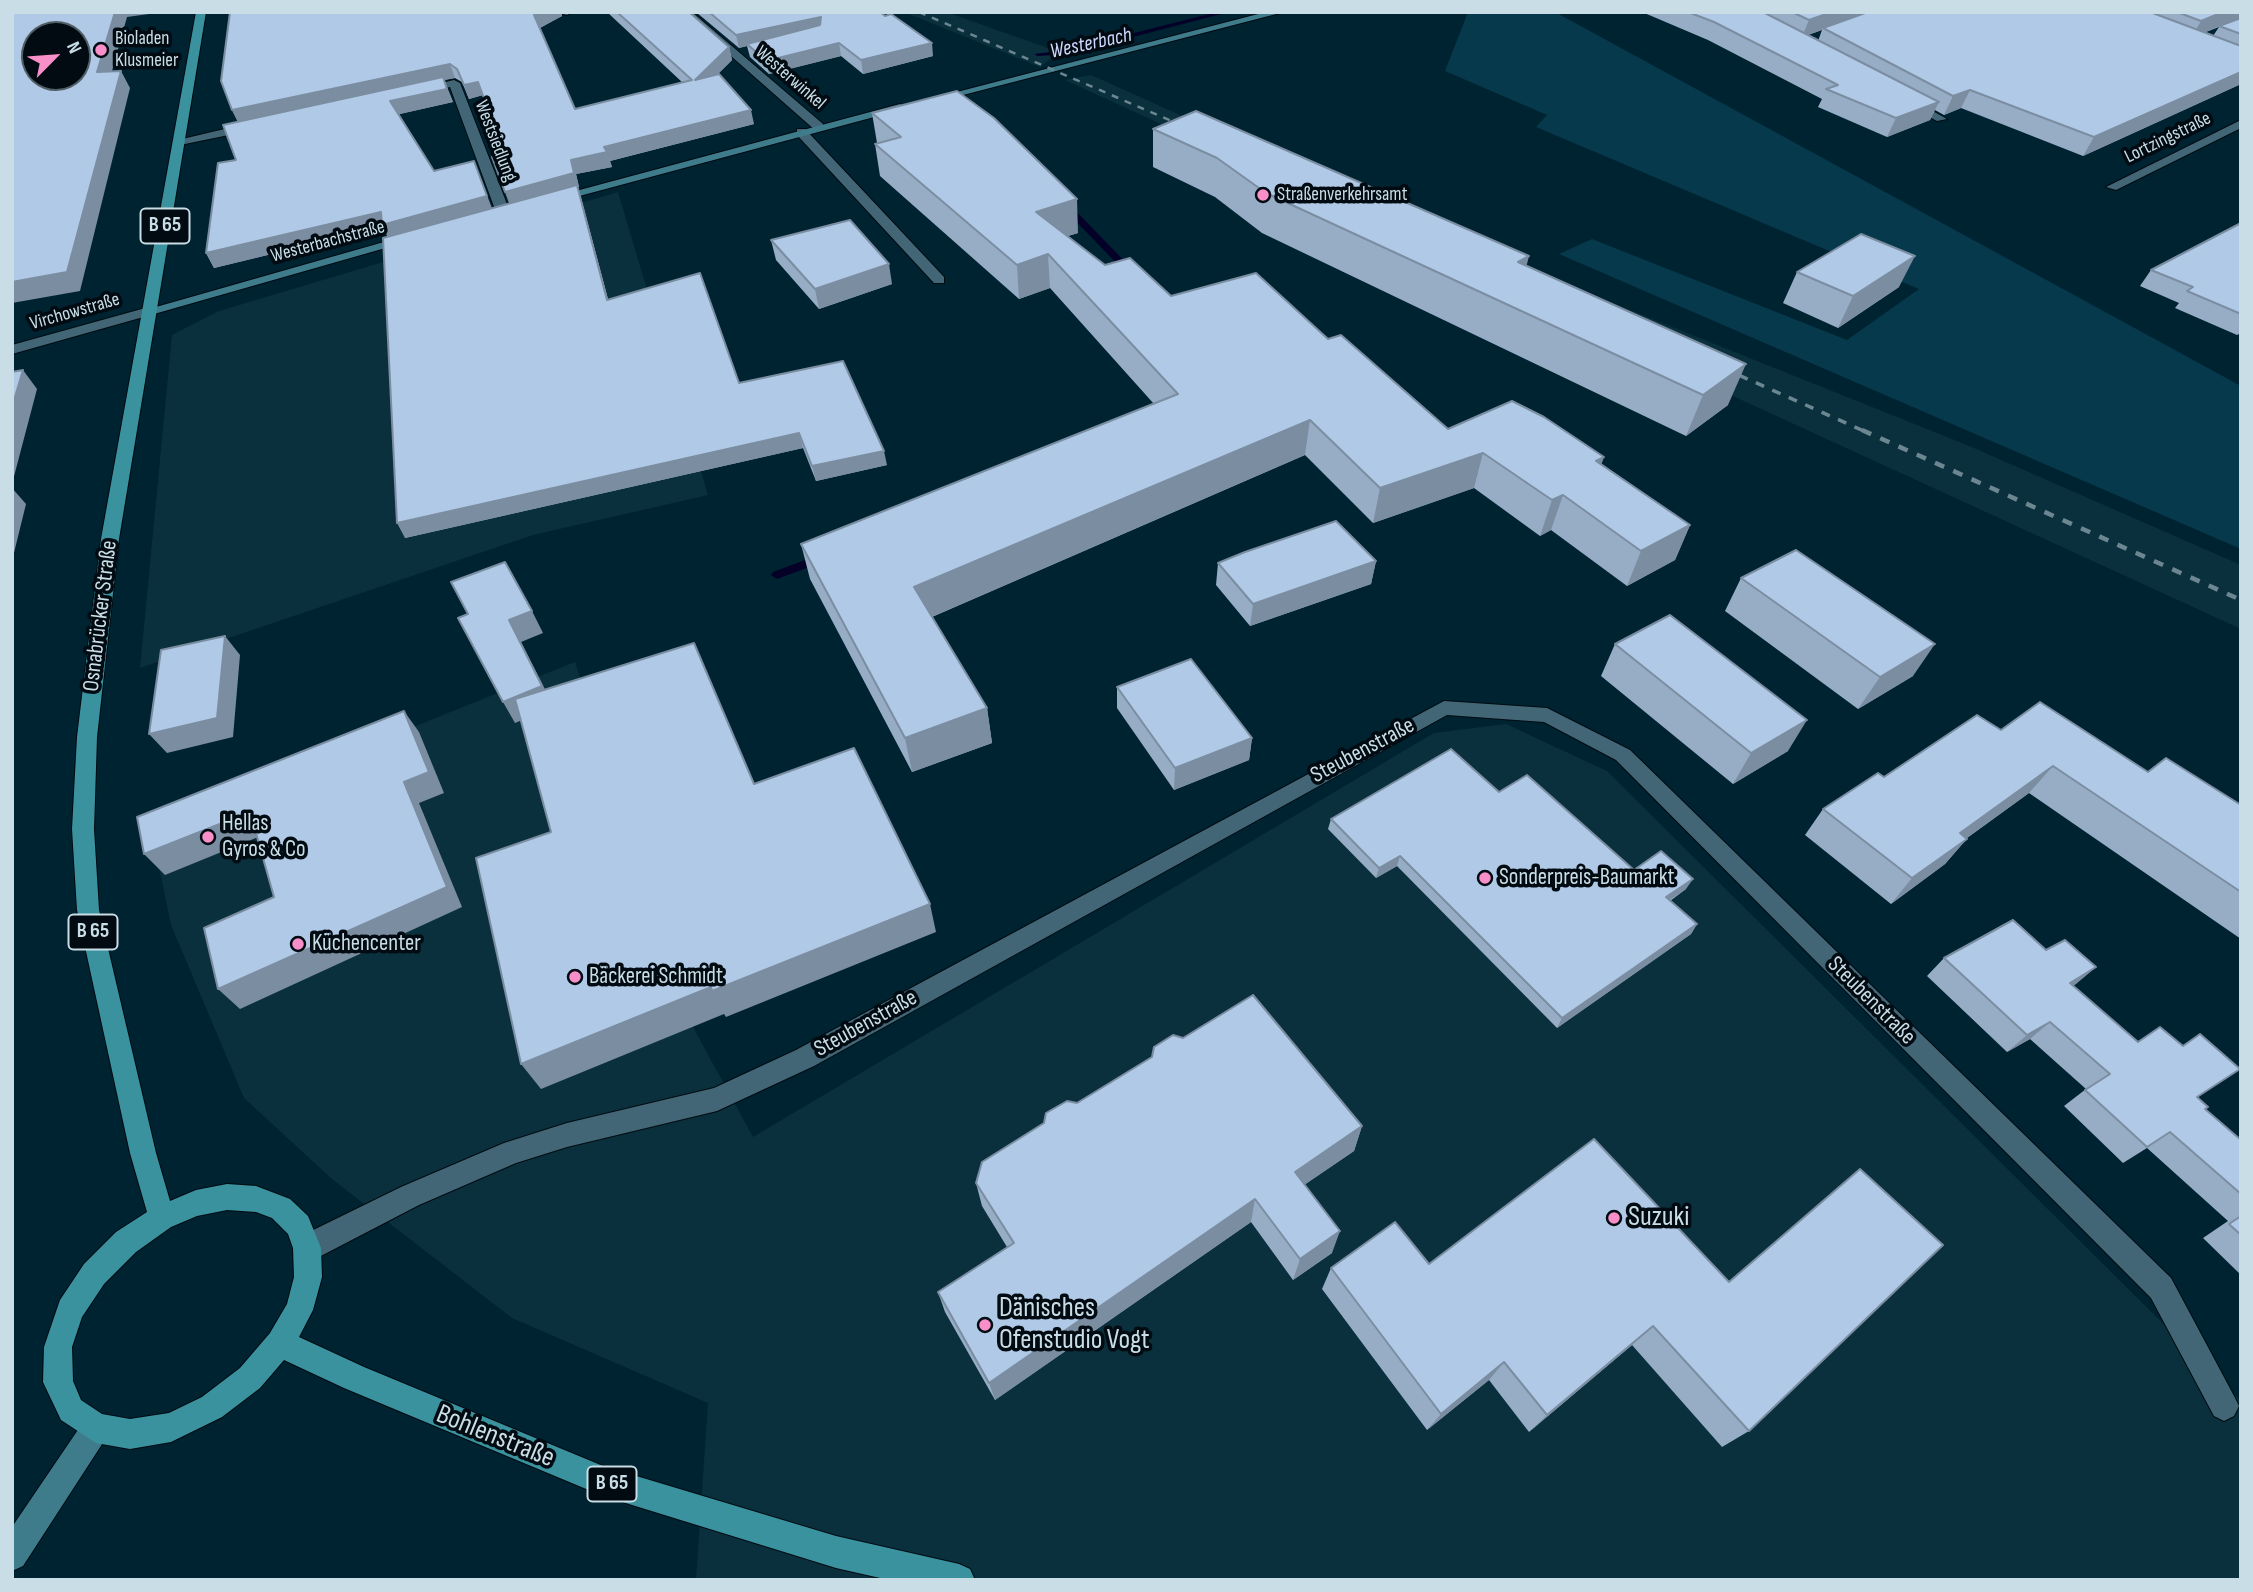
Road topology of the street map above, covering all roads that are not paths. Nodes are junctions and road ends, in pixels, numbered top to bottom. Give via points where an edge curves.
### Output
1 (201, 12) edge
2 (560, 12) edge
3 (567, 12) edge
4 (686, 12) edge
5 (1279, 12) edge
6 (750, 52) edge
7 (737, 55) junction
8 (449, 67) edge
9 (454, 83) junction
10 (402, 94) edge
11 (1894, 94) edge
12 (1941, 120) edge
13 (272, 122) edge
14 (2241, 123) edge
15 (820, 127) junction
16 (801, 132) junction
17 (180, 141) junction
18 (2112, 187) dead end
19 (542, 202) edge
20 (503, 212) edge
21 (425, 234) edge
22 (939, 280) dead end
23 (149, 311) junction
24 (12, 351) edge
25 (162, 1217) junction
26 (307, 1248) junction
27 (280, 1343) junction
28 (2224, 1406) dead end
29 (96, 1428) junction
30 (12, 1555) edge
31 (960, 1580) edge

1 - 17 main road, Osnabrücker Straße / B 65
2 - 3 street
4 - 7 street, Westerwinkel
5 - 15 main road
6 - 7 street, Westerwinkel
7 - 15 street, Westerwinkel
8 - 9 street, Westsiedlung
9 - 10 street, Westsiedlung
9 - 20 street, Westsiedlung
11 - 12 street
13 - 17 street
14 - 18 street, Lortzingstraße
15 - 16 main road
16 - 19 main road
16 - 22 street
17 - 23 main road, Osnabrücker Straße / B 65
21 - 23 main road, Westerbachstraße
23 - 24 street, Virchowstraße
23 - 25 main road, Osnabrücker Straße / B 65 via 103,589 87,737 83,828 88,910
25 - 26 main road via 196,1203 228,1197 256,1199 281,1208 298,1225
25 - 29 main road via 126,1242 94,1274 71,1310 58,1347 58,1382 71,1410
26 - 27 main road via 308,1278 299,1310
26 - 28 street, Steubenstraße via 410,1196 513,1152 718,1099 804,1058 1444,708 1547,715 1623,755 2161,1288
27 - 29 main road via 250,1378 212,1408 171,1427 130,1434
27 - 31 main road, Bohlenstraße / B 65 via 603,1480 836,1552
29 - 30 main road

